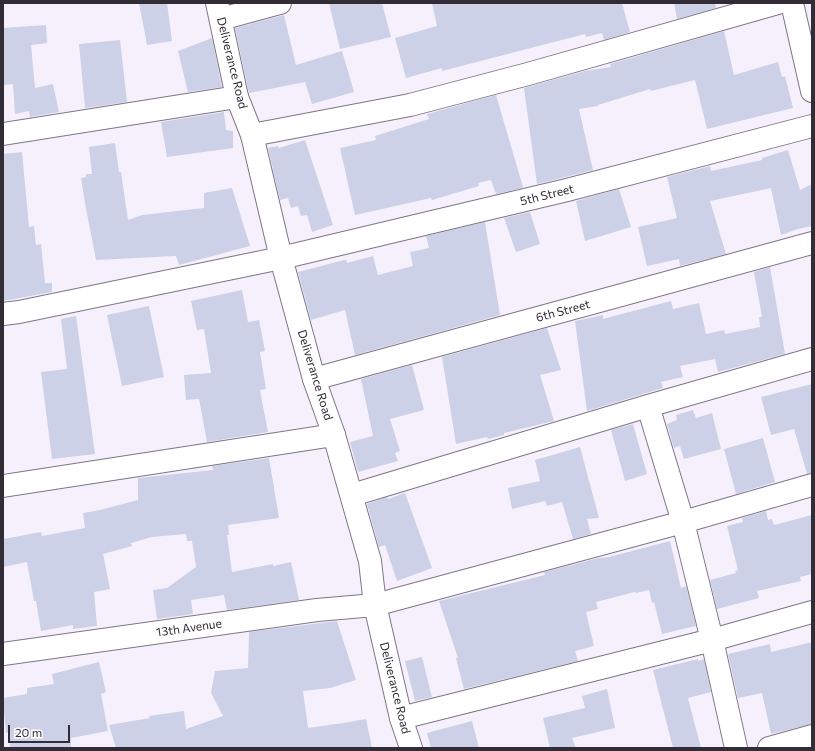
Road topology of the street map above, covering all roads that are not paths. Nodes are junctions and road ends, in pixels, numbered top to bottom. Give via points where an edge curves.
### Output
1 (280, 3) edge
2 (778, 3) edge
3 (792, 3) edge
4 (219, 11) edge
5 (812, 91) edge
6 (238, 97) junction
7 (812, 126) edge
8 (3, 134) edge
9 (252, 135) junction
10 (812, 244) edge
11 (281, 258) junction
12 (3, 314) edge
13 (812, 360) edge
14 (314, 379) junction
15 (648, 406) junction
16 (334, 434) junction
17 (812, 485) edge
18 (3, 486) edge
19 (352, 495) junction
20 (683, 522) junction
21 (375, 605) junction
22 (812, 612) edge
23 (712, 640) junction
24 (3, 654) edge
25 (401, 718) junction
26 (812, 736) edge
27 (411, 748) edge
28 (736, 748) edge
29 (769, 748) edge

1 - 4 street
2 - 9 street via 410,105
3 - 5 street
4 - 6 street, Deliverance Road
6 - 8 street
6 - 9 street, Deliverance Road
7 - 11 street, 5th Street via 567,190
9 - 11 street, Deliverance Road
10 - 14 street, 6th Street
11 - 12 street, 5th Street
11 - 14 street, Deliverance Road
13 - 15 street
14 - 16 street, Deliverance Road
15 - 19 street
15 - 20 street
16 - 18 street
16 - 19 street, Deliverance Road
17 - 20 street, 13th Avenue
19 - 21 street, Deliverance Road via 370,561
20 - 21 street, 13th Avenue
20 - 23 street
21 - 24 street, 13th Avenue via 317,610
21 - 25 street, Deliverance Road
22 - 23 street
23 - 25 street
23 - 28 street
25 - 27 street, Deliverance Road
26 - 29 street

